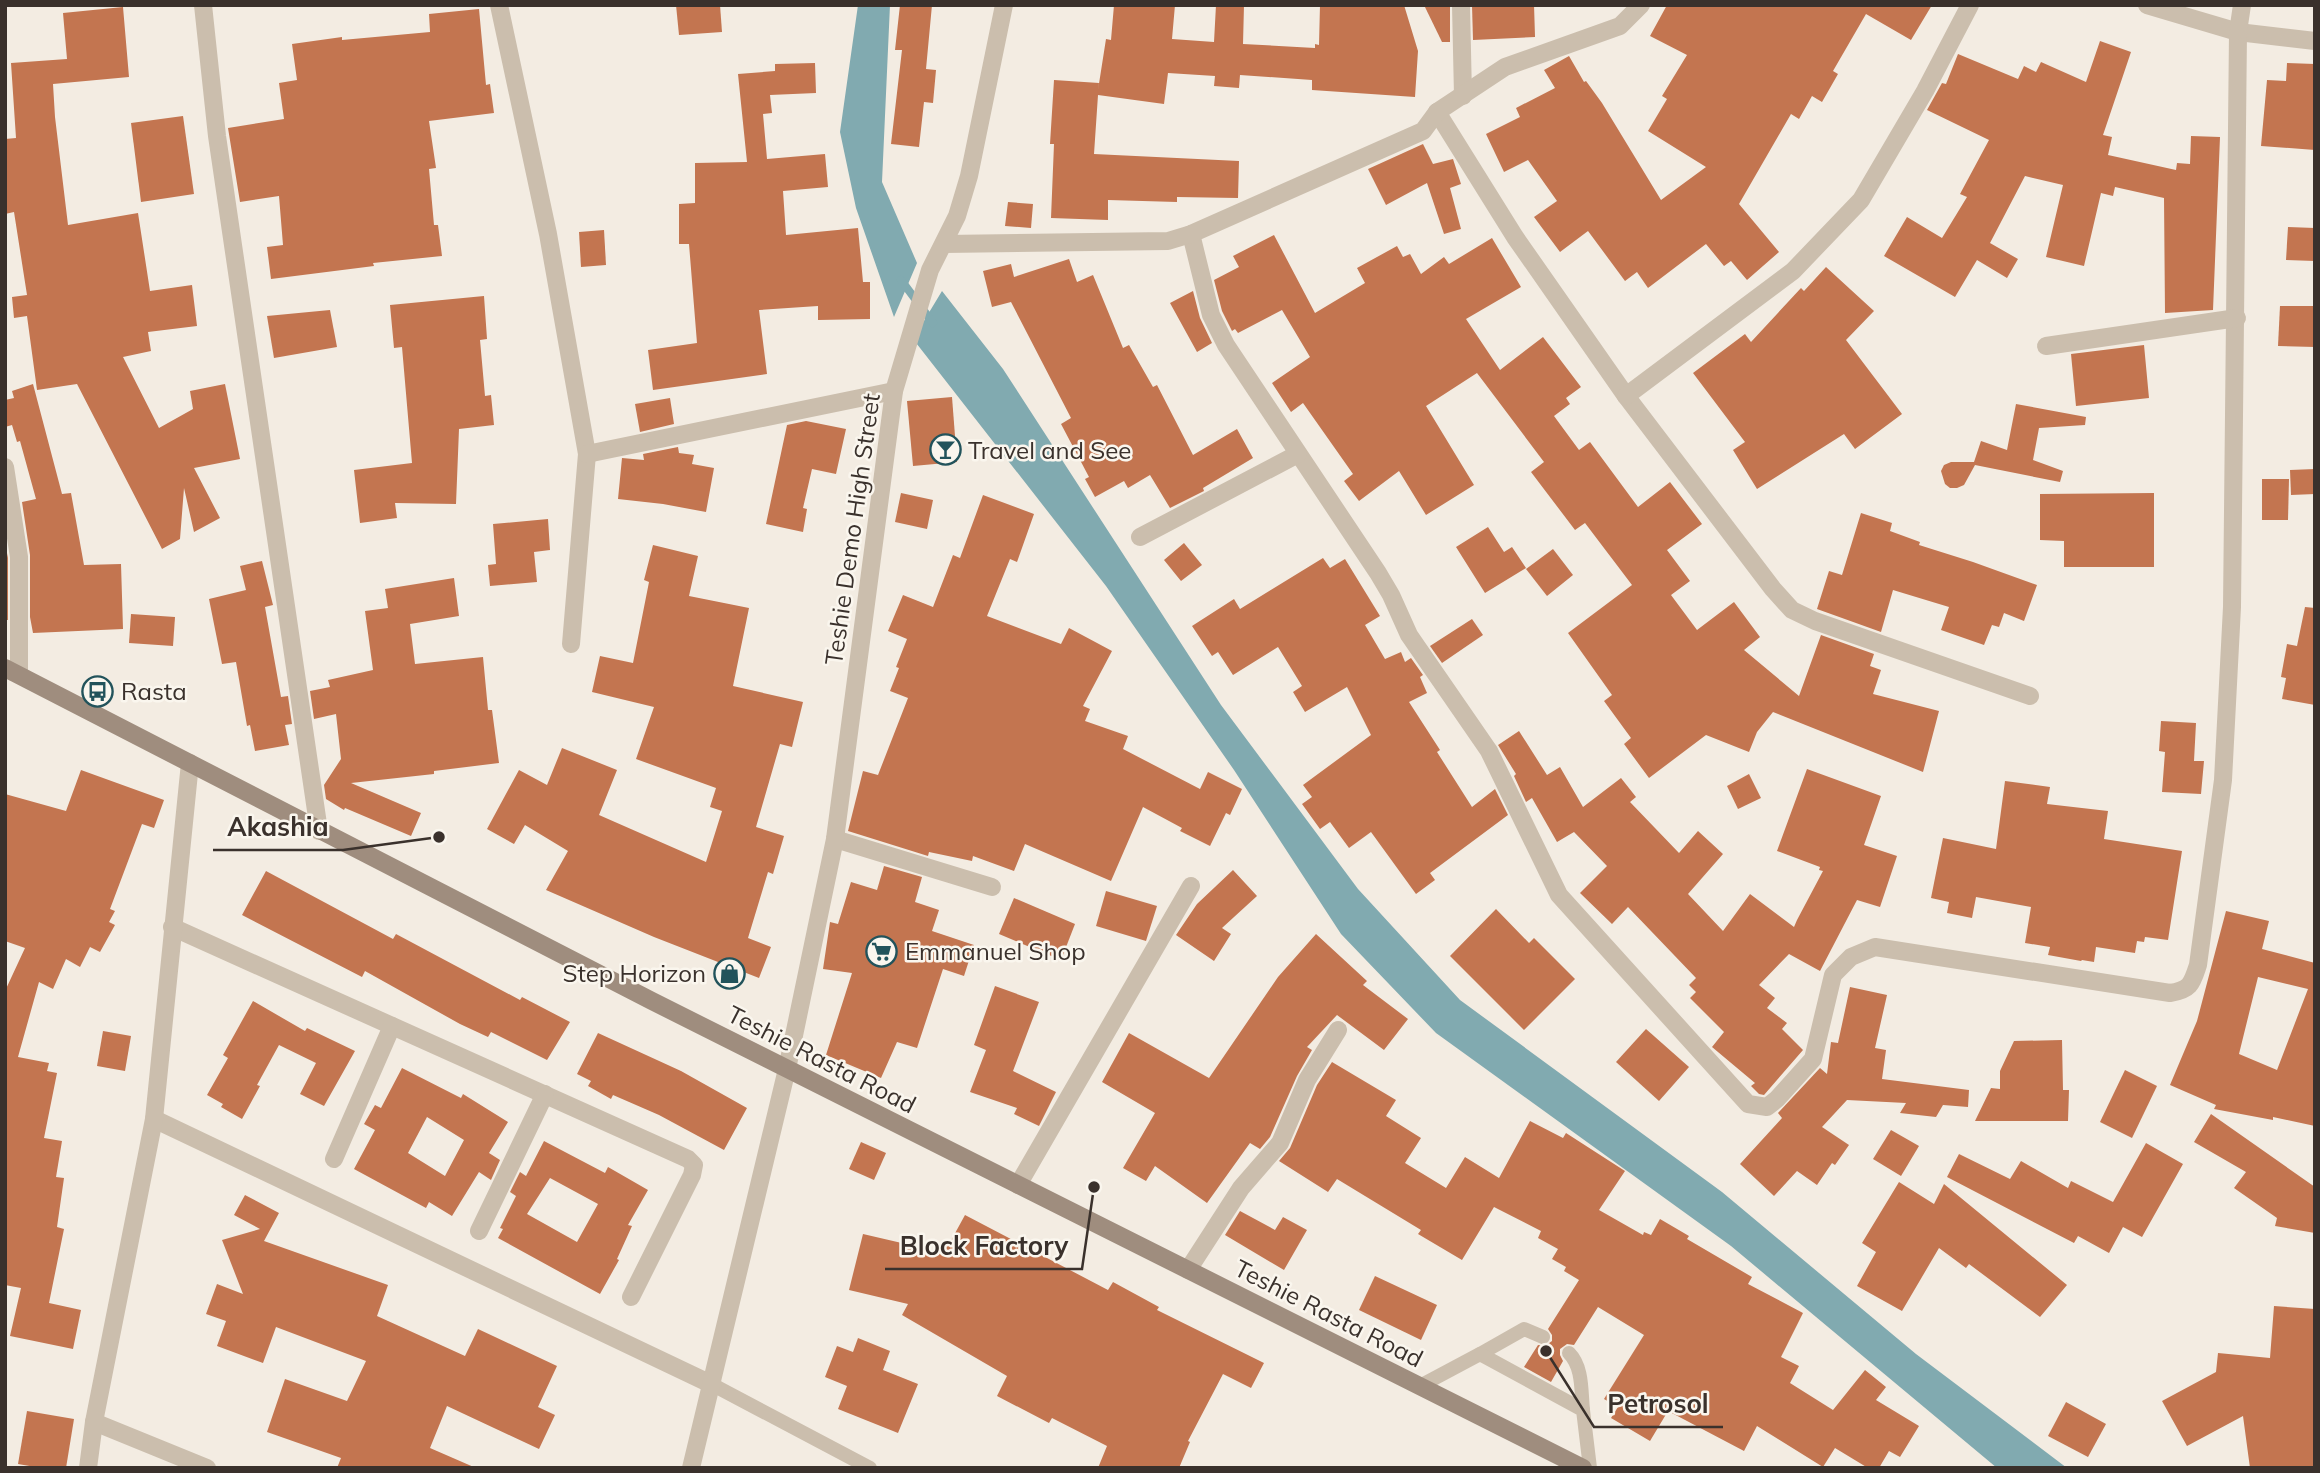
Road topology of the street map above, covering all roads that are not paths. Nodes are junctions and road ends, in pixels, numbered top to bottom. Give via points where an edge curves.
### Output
1 (203, 5) edge
2 (499, 5) edge
3 (1004, 5) edge
4 (1461, 5) edge
5 (1641, 5) edge
6 (1970, 5) edge
7 (2147, 5) edge
8 (2242, 5) edge
9 (2238, 32) junction
10 (2315, 41) edge
11 (1463, 96) junction
12 (1437, 112) junction
13 (1191, 234) junction
14 (944, 244) junction
15 (2237, 318) junction
16 (2046, 346) dead end
17 (894, 391) junction
18 (1626, 396) junction
19 (587, 454) junction
20 (1298, 454) junction
21 (5, 467) edge
22 (1140, 537) dead end
23 (571, 644) dead end
24 (9, 670) edge
25 (2030, 696) dead end
26 (190, 763) junction
27 (319, 831) junction
28 (835, 839) junction
29 (1192, 886) dead end
30 (992, 887) dead end
31 (172, 927) junction
32 (392, 1026) junction
33 (1338, 1030) dead end
34 (787, 1069) junction
35 (545, 1094) junction
36 (154, 1119) junction
37 (334, 1159) dead end
38 (1018, 1185) junction
39 (479, 1231) dead end
40 (1188, 1270) junction
41 (631, 1297) dead end
42 (1543, 1337) dead end
43 (1569, 1353) dead end
44 (1480, 1354) junction
45 (713, 1385) junction
46 (1420, 1386) junction
47 (1583, 1410) junction
48 (94, 1422) junction
49 (88, 1468) edge
50 (207, 1468) edge
51 (691, 1468) edge
52 (870, 1468) edge
53 (1583, 1468) edge
54 (1590, 1468) edge

1 - 27 street via 217,136
2 - 19 street via 548,234
3 - 14 street, Teshie Demo High Street via 970,176
4 - 11 street
5 - 11 street via 1620,26 1506,67
6 - 18 street via 1861,200 1793,271
7 - 9 street
8 - 9 street
9 - 10 street
9 - 15 street
11 - 12 street
12 - 13 street via 1423,131
12 - 18 street via 1515,237
13 - 14 street via 1168,242
13 - 20 street via 1211,315
14 - 17 street, Teshie Demo High Street via 930,270
15 - 16 street
15 - 20 street via 2232,607 2223,780 2193,981 2184,991 2170,993 1875,947 1851,957 1832,975 1813,1059 1767,1107 1748,1104 1559,895 1489,751 1409,635 1378,573
17 - 19 street
17 - 28 street, Teshie Demo High Street
18 - 25 street via 1792,610
19 - 23 street
20 - 22 street
21 - 24 street via 19,557 19,672
24 - 26 main road, Teshie Rasta Road
26 - 27 main road, Teshie Rasta Road
26 - 31 street
27 - 34 main road, Teshie Rasta Road
28 - 30 street
28 - 34 street, Teshie Demo High Street
29 - 38 street
31 - 32 street
31 - 36 street
32 - 35 street
32 - 37 street
33 - 40 street via 1307,1080 1280,1143 1241,1188
34 - 38 main road, Teshie Rasta Road
34 - 45 street, Teshie Demo High Street
35 - 39 street
35 - 41 street via 694,1165
36 - 45 street
36 - 48 street
38 - 40 main road, Teshie Rasta Road
40 - 46 main road, Teshie Rasta Road
42 - 44 lane via 1524,1329
43 - 47 lane via 1579,1370
44 - 46 lane
44 - 47 lane
45 - 51 street, Teshie Demo High Street
45 - 52 lane
46 - 53 main road, Teshie Rasta Road
47 - 54 lane
48 - 49 street
48 - 50 street

